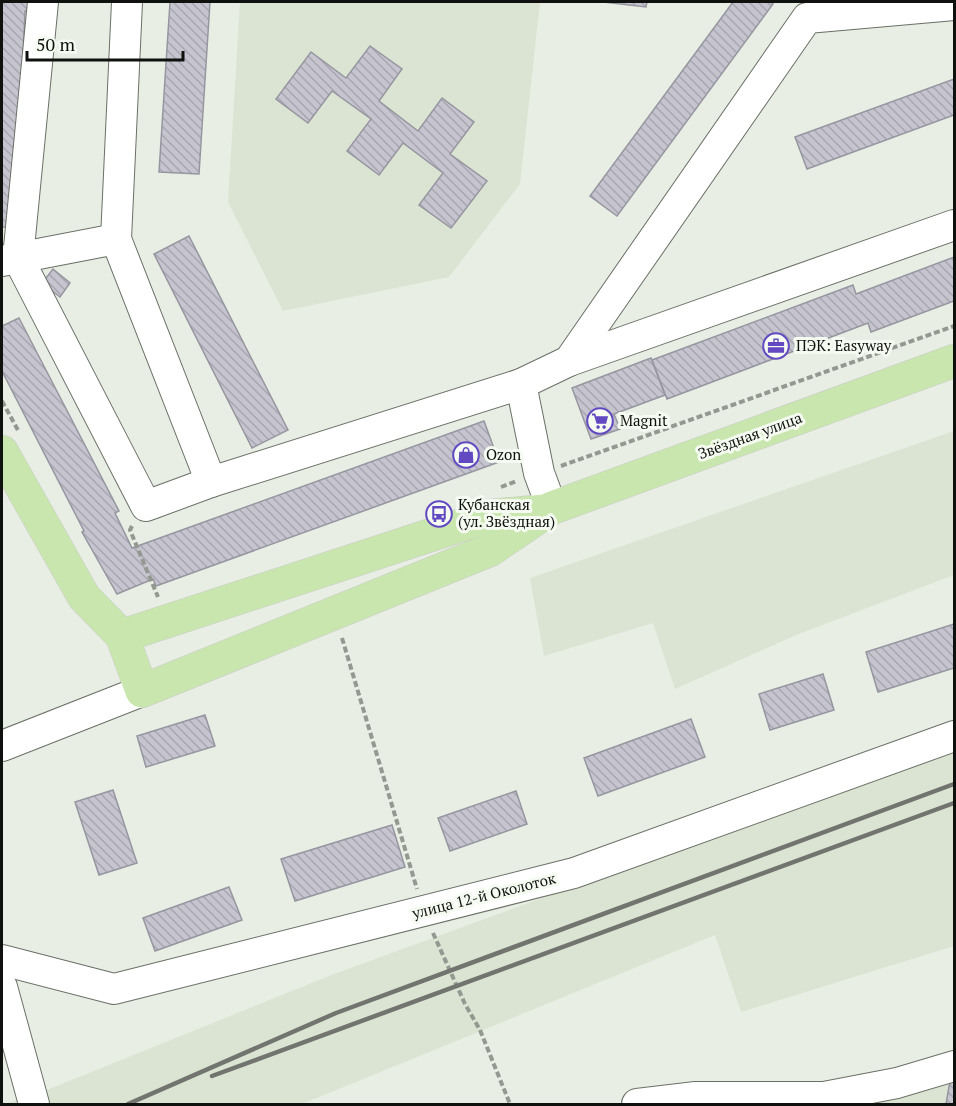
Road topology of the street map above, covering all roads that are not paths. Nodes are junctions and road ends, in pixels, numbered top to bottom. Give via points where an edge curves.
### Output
1 (43, 2) edge
2 (127, 2) edge
3 (954, 5) edge
4 (954, 225) edge
5 (116, 239) junction
6 (10, 260) edge
7 (569, 361) junction
8 (954, 361) edge
9 (521, 384) junction
10 (13, 447) edge
11 (211, 482) junction
12 (549, 510) junction
13 (122, 636) junction
14 (142, 690) junction
15 (954, 736) edge
16 (2, 746) edge
17 (2, 960) edge
18 (2, 987) edge
19 (954, 1066) edge
20 (847, 1092) junction
21 (34, 1104) edge
22 (637, 1104) edge
23 (894, 1104) edge

1 - 6 street
2 - 5 street
3 - 7 street via 807,18
4 - 7 street
5 - 6 street
5 - 11 street
6 - 11 street via 146,506
7 - 9 street
8 - 12 main road, Звёздная улица
9 - 11 street
9 - 12 street
10 - 13 main road via 84,597
12 - 13 main road via 489,516
12 - 14 main road via 490,550
13 - 14 main road
14 - 16 street
15 - 17 street, улица 12-й Околоток via 574,873 114,989
18 - 21 street
19 - 20 street via 897,1083
20 - 22 street via 824,1097 696,1097
20 - 23 street

